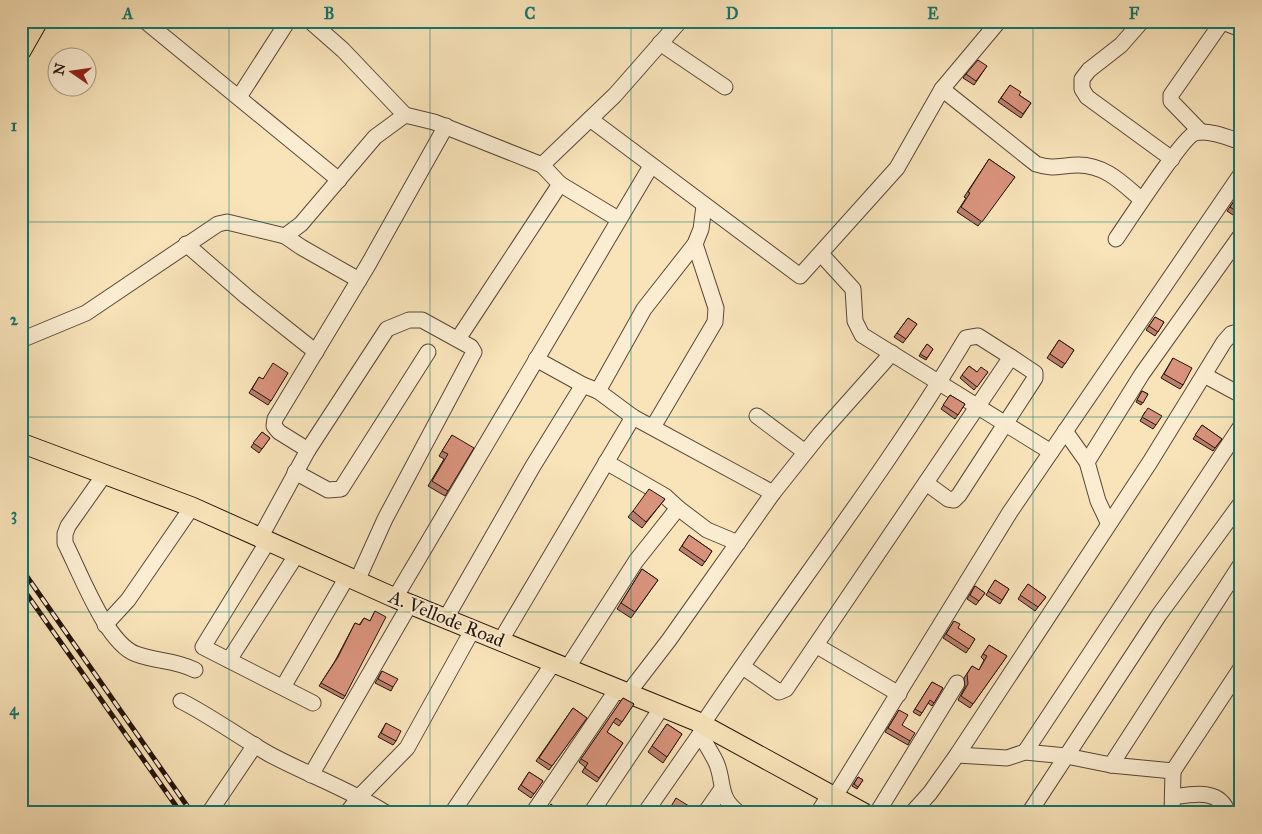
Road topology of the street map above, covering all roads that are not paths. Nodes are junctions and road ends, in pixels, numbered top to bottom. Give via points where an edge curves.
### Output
1 (38, 21) edge
2 (145, 21) edge
3 (288, 21) edge
4 (310, 21) edge
5 (680, 21) edge
6 (999, 21) edge
7 (1142, 21) edge
8 (1221, 22) edge
9 (1241, 29) edge
10 (660, 44) junction
11 (21, 51) edge
12 (725, 87) dead end
13 (942, 89) junction
14 (238, 97) junction
15 (406, 115) junction
16 (590, 119) junction
17 (446, 126) junction
18 (1201, 132) junction
19 (1241, 142) edge
20 (1172, 159) junction
21 (542, 165) junction
22 (651, 166) junction
23 (1241, 174) edge
24 (339, 180) junction
25 (560, 184) junction
26 (1142, 200) junction
27 (704, 206) junction
28 (618, 219) junction
29 (1241, 235) edge
30 (285, 236) junction
31 (1116, 239) dead end
32 (186, 244) junction
33 (695, 244) junction
34 (821, 254) junction
35 (359, 280) junction
36 (1241, 331) edge
37 (458, 339) junction
38 (21, 340) edge
39 (316, 352) junction
40 (428, 352) dead end
41 (892, 353) junction
42 (1011, 357) junction
43 (536, 358) junction
44 (1204, 376) junction
45 (940, 381) junction
46 (583, 384) junction
47 (598, 391) junction
48 (1241, 395) edge
49 (978, 405) junction
50 (757, 416) dead end
51 (633, 417) junction
52 (1006, 423) junction
53 (1241, 426) edge
54 (653, 427) junction
55 (1065, 431) junction
56 (21, 443) edge
57 (308, 450) junction
58 (805, 452) junction
59 (1051, 452) junction
60 (606, 462) junction
61 (1087, 462) junction
62 (295, 472) junction
63 (104, 475) junction
64 (926, 483) junction
65 (772, 493) junction
66 (1241, 503) edge
67 (192, 507) junction
68 (678, 508) junction
69 (1108, 522) junction
70 (264, 539) junction
71 (738, 543) junction
72 (296, 554) junction
73 (1241, 564) edge
74 (352, 579) junction
75 (403, 601) junction
76 (446, 618) junction
77 (105, 625) junction
78 (474, 629) junction
79 (501, 640) junction
80 (817, 646) junction
81 (229, 660) junction
82 (561, 665) junction
83 (743, 667) junction
84 (1241, 668) edge
85 (195, 670) dead end
86 (958, 683) dead end
87 (283, 687) junction
88 (623, 690) junction
89 (899, 694) junction
90 (181, 700) dead end
91 (313, 703) dead end
92 (662, 707) junction
93 (701, 730) junction
94 (255, 745) junction
95 (1024, 752) junction
96 (957, 755) junction
97 (1066, 756) junction
98 (1111, 765) junction
99 (1173, 771) junction
100 (311, 775) junction
101 (721, 790) junction
102 (833, 795) junction
103 (360, 796) junction
104 (1173, 797) junction
105 (209, 813) edge
106 (347, 813) edge
107 (386, 813) edge
108 (452, 813) edge
109 (533, 813) edge
110 (592, 813) edge
111 (645, 813) edge
112 (705, 813) edge
113 (739, 813) edge
114 (818, 813) edge
115 (864, 813) edge
116 (877, 813) edge
117 (912, 813) edge
118 (1029, 813) edge
119 (1172, 813) edge
120 (1228, 813) edge

1 - 11 main road
2 - 14 street
3 - 14 street
4 - 15 street
5 - 10 street
6 - 13 street
7 - 20 street via 1121,45 1089,70 1082,79 1082,89 1087,97
8 - 9 street
8 - 18 street via 1171,95 1171,101
10 - 12 street
10 - 16 street
13 - 26 street via 1036,164 1050,169 1079,165 1097,167 1107,171
13 - 34 street via 897,168
14 - 24 street
15 - 17 street
15 - 24 street via 375,137
16 - 21 street
16 - 22 street
17 - 21 street
17 - 35 street
18 - 19 street
18 - 20 street via 1190,136
20 - 26 street
21 - 25 street
22 - 27 street
22 - 28 street
23 - 55 street
24 - 30 street via 301,224
25 - 28 street
25 - 37 street
26 - 31 street
27 - 33 street via 701,230
27 - 34 street via 796,275 804,274
28 - 43 street
29 - 61 street via 1142,374
30 - 32 street via 227,222
30 - 35 street
32 - 38 street via 86,313
32 - 39 street via 247,298
33 - 47 street via 644,310
33 - 54 street via 716,308 715,322
34 - 41 street via 853,289 855,321 859,330
35 - 39 street
36 - 44 street via 1231,334 1224,342
37 - 57 street via 422,320 409,320 387,329
37 - 74 street via 471,346 472,358
39 - 57 street via 275,419 274,426
40 - 62 street via 341,489 328,490
41 - 45 street
41 - 58 street
42 - 45 street via 978,336 971,336 966,338
42 - 49 street
42 - 52 street via 1034,373 1035,378
43 - 46 street
43 - 75 street
44 - 48 street
44 - 69 street
45 - 49 street
45 - 83 street
46 - 47 street
46 - 76 street
47 - 51 street
49 - 52 street
49 - 64 street
50 - 58 street
51 - 54 street
51 - 60 street
52 - 59 street
52 - 64 street via 954,500
53 - 95 street
54 - 65 street
55 - 59 street
55 - 61 street
56 - 63 main road, A. Vellode Road
57 - 62 street
58 - 65 street
59 - 89 street via 1010,512
60 - 68 street via 665,496
60 - 79 street
61 - 69 street via 1098,502
62 - 70 street
63 - 67 main road, A. Vellode Road
63 - 77 street via 64,534 65,543
64 - 80 street
65 - 71 street
66 - 97 street via 1159,615
67 - 70 main road, A. Vellode Road
67 - 77 street via 128,600
68 - 71 street via 707,530
68 - 82 street
69 - 96 street
70 - 72 main road, A. Vellode Road
70 - 81 street via 203,647
71 - 88 street
72 - 74 main road, A. Vellode Road
72 - 81 street
73 - 98 street
74 - 75 main road, A. Vellode Road
74 - 87 street
75 - 76 main road, A. Vellode Road
75 - 100 street
76 - 78 main road, A. Vellode Road
77 - 85 street via 128,650 174,661
78 - 79 main road, A. Vellode Road
78 - 103 street via 407,748
79 - 82 main road, A. Vellode Road
80 - 83 street via 783,692
80 - 89 street
81 - 87 street
82 - 88 main road, A. Vellode Road
82 - 108 street
83 - 93 street
84 - 99 street
86 - 116 street
87 - 91 street
88 - 92 main road, A. Vellode Road
88 - 109 street
89 - 102 street
90 - 94 street
92 - 93 main road, A. Vellode Road
92 - 110 street
93 - 101 street via 716,762
93 - 102 main road, A. Vellode Road
93 - 111 street
94 - 100 street
94 - 105 street
95 - 96 street via 1007,758
95 - 97 street
96 - 117 street
97 - 98 street
97 - 118 street
98 - 99 street
99 - 104 street
100 - 103 street
101 - 112 street
101 - 113 street
102 - 114 street
102 - 115 main road, A. Vellode Road
103 - 106 street
103 - 107 street
104 - 119 street
104 - 120 street via 1209,794 1219,798

